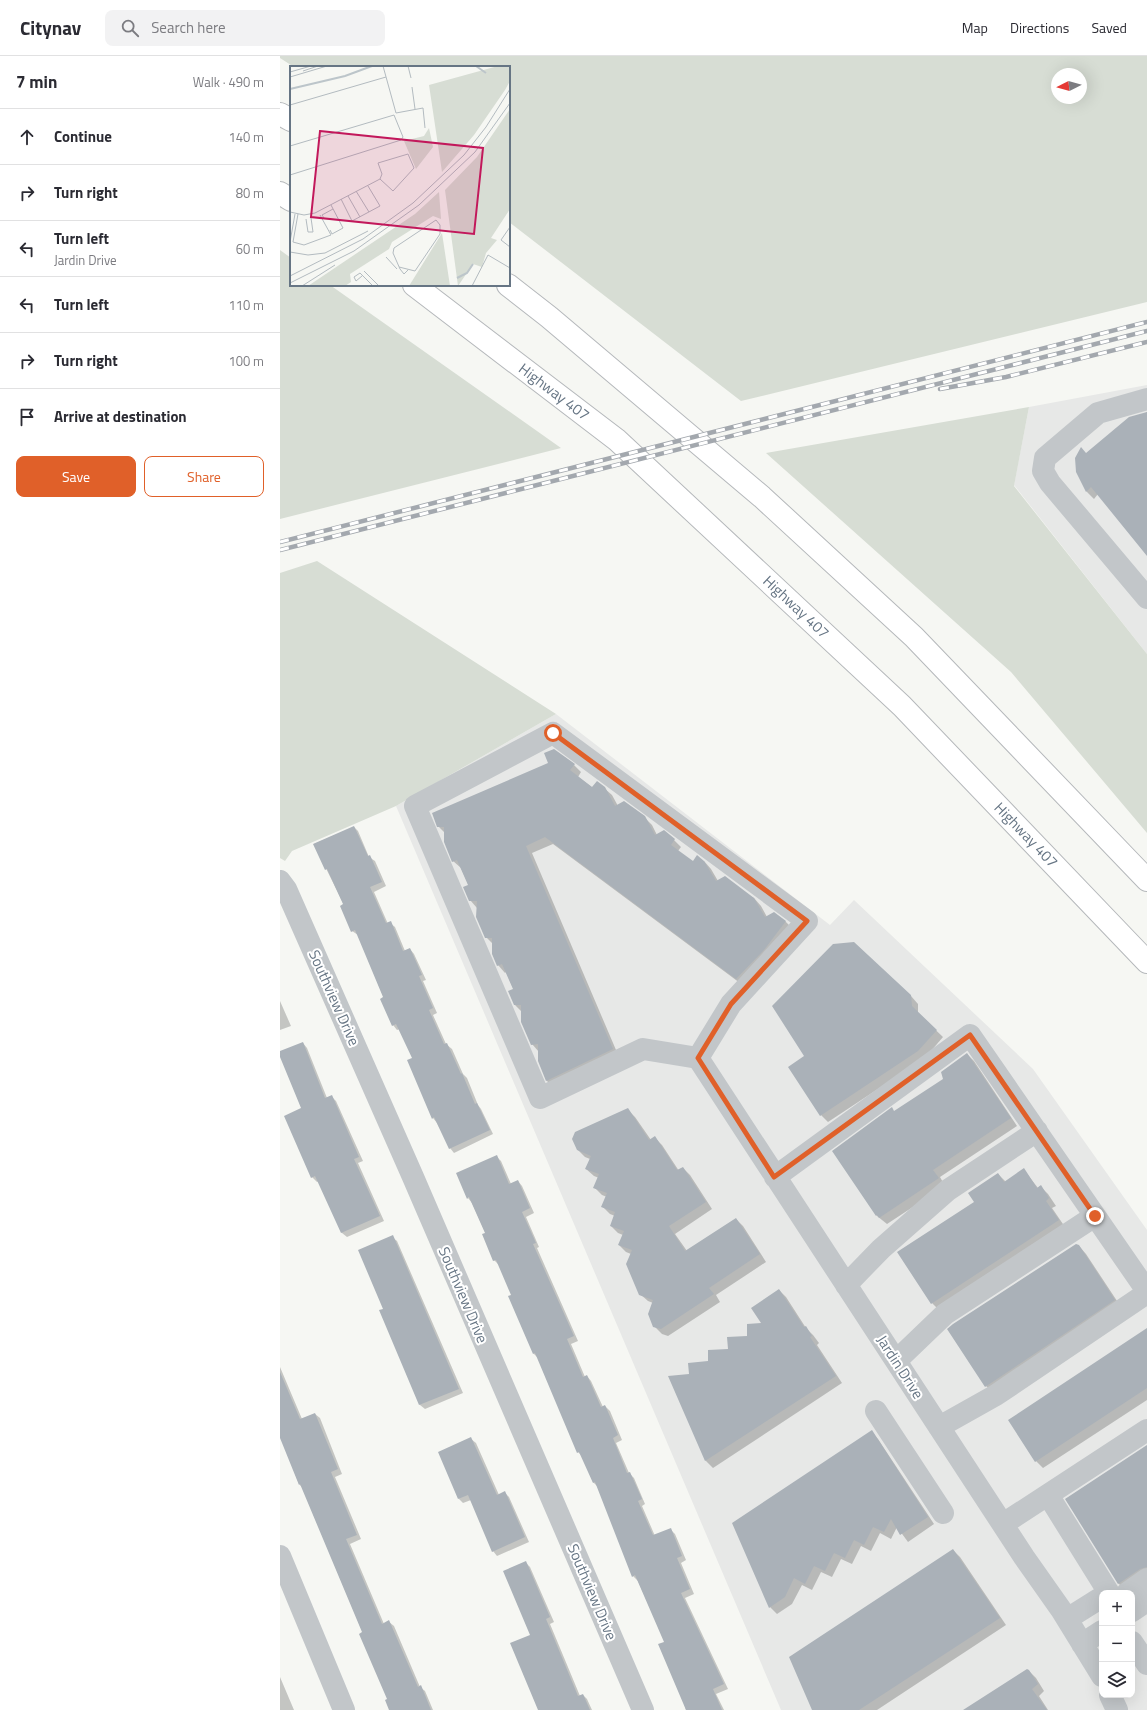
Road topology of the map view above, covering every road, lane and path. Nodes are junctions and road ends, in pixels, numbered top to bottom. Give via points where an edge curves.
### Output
1 (280, 114) edge
2 (290, 119) edge
3 (280, 193) edge
4 (290, 199) edge
5 (415, 286) edge
6 (509, 286) edge
7 (1147, 399) edge
8 (1147, 598) edge
9 (1147, 880) edge
10 (280, 881) edge
11 (1147, 962) edge
12 (698, 1058) junction
13 (1037, 1131) junction
14 (774, 1177) junction
15 (1095, 1216) junction
16 (846, 1285) junction
17 (1147, 1292) edge
18 (896, 1361) junction
19 (876, 1411) dead end
20 (939, 1427) junction
21 (1147, 1430) edge
22 (1048, 1495) junction
23 (943, 1513) dead end
24 (1003, 1524) junction
25 (280, 1556) edge
26 (1147, 1579) edge
27 (1107, 1590) edge
28 (1131, 1590) edge
29 (1099, 1599) edge
30 (1147, 1601) edge
31 (1135, 1609) edge
32 (1067, 1619) junction
33 (1099, 1633) edge
34 (1082, 1644) junction
35 (1135, 1646) edge
36 (1147, 1664) edge
37 (1099, 1671) edge
38 (1111, 1698) edge
39 (344, 1710) edge
40 (643, 1710) edge
41 (1117, 1710) edge

1 - 2 highway
3 - 4 highway
5 - 11 highway, Highway 407 via 617,440 902,706
6 - 9 highway via 762,497 914,637
7 - 8 street via 1098,413 1045,458 1043,471 1050,483
10 - 40 street, Southview Drive via 286,889 416,1184
12 - 12 street via 731,1004 807,921 553,733 415,806 540,1098 643,1049
12 - 14 street, Jardin Drive
13 - 14 street via 970,1035
13 - 15 street
13 - 16 street via 948,1190
14 - 16 street, Jardin Drive
15 - 17 street
15 - 18 street via 946,1314
16 - 18 street, Jardin Drive
17 - 20 street via 996,1395
18 - 20 street, Jardin Drive
19 - 23 street
20 - 24 street, Jardin Drive
21 - 22 street
22 - 24 street
22 - 27 street
24 - 32 street, Jardin Drive
25 - 39 street
26 - 28 street
29 - 32 street
30 - 31 street
32 - 34 street, Jardin Drive
33 - 34 street
34 - 37 street, Jardin Drive
35 - 36 street
38 - 41 street

